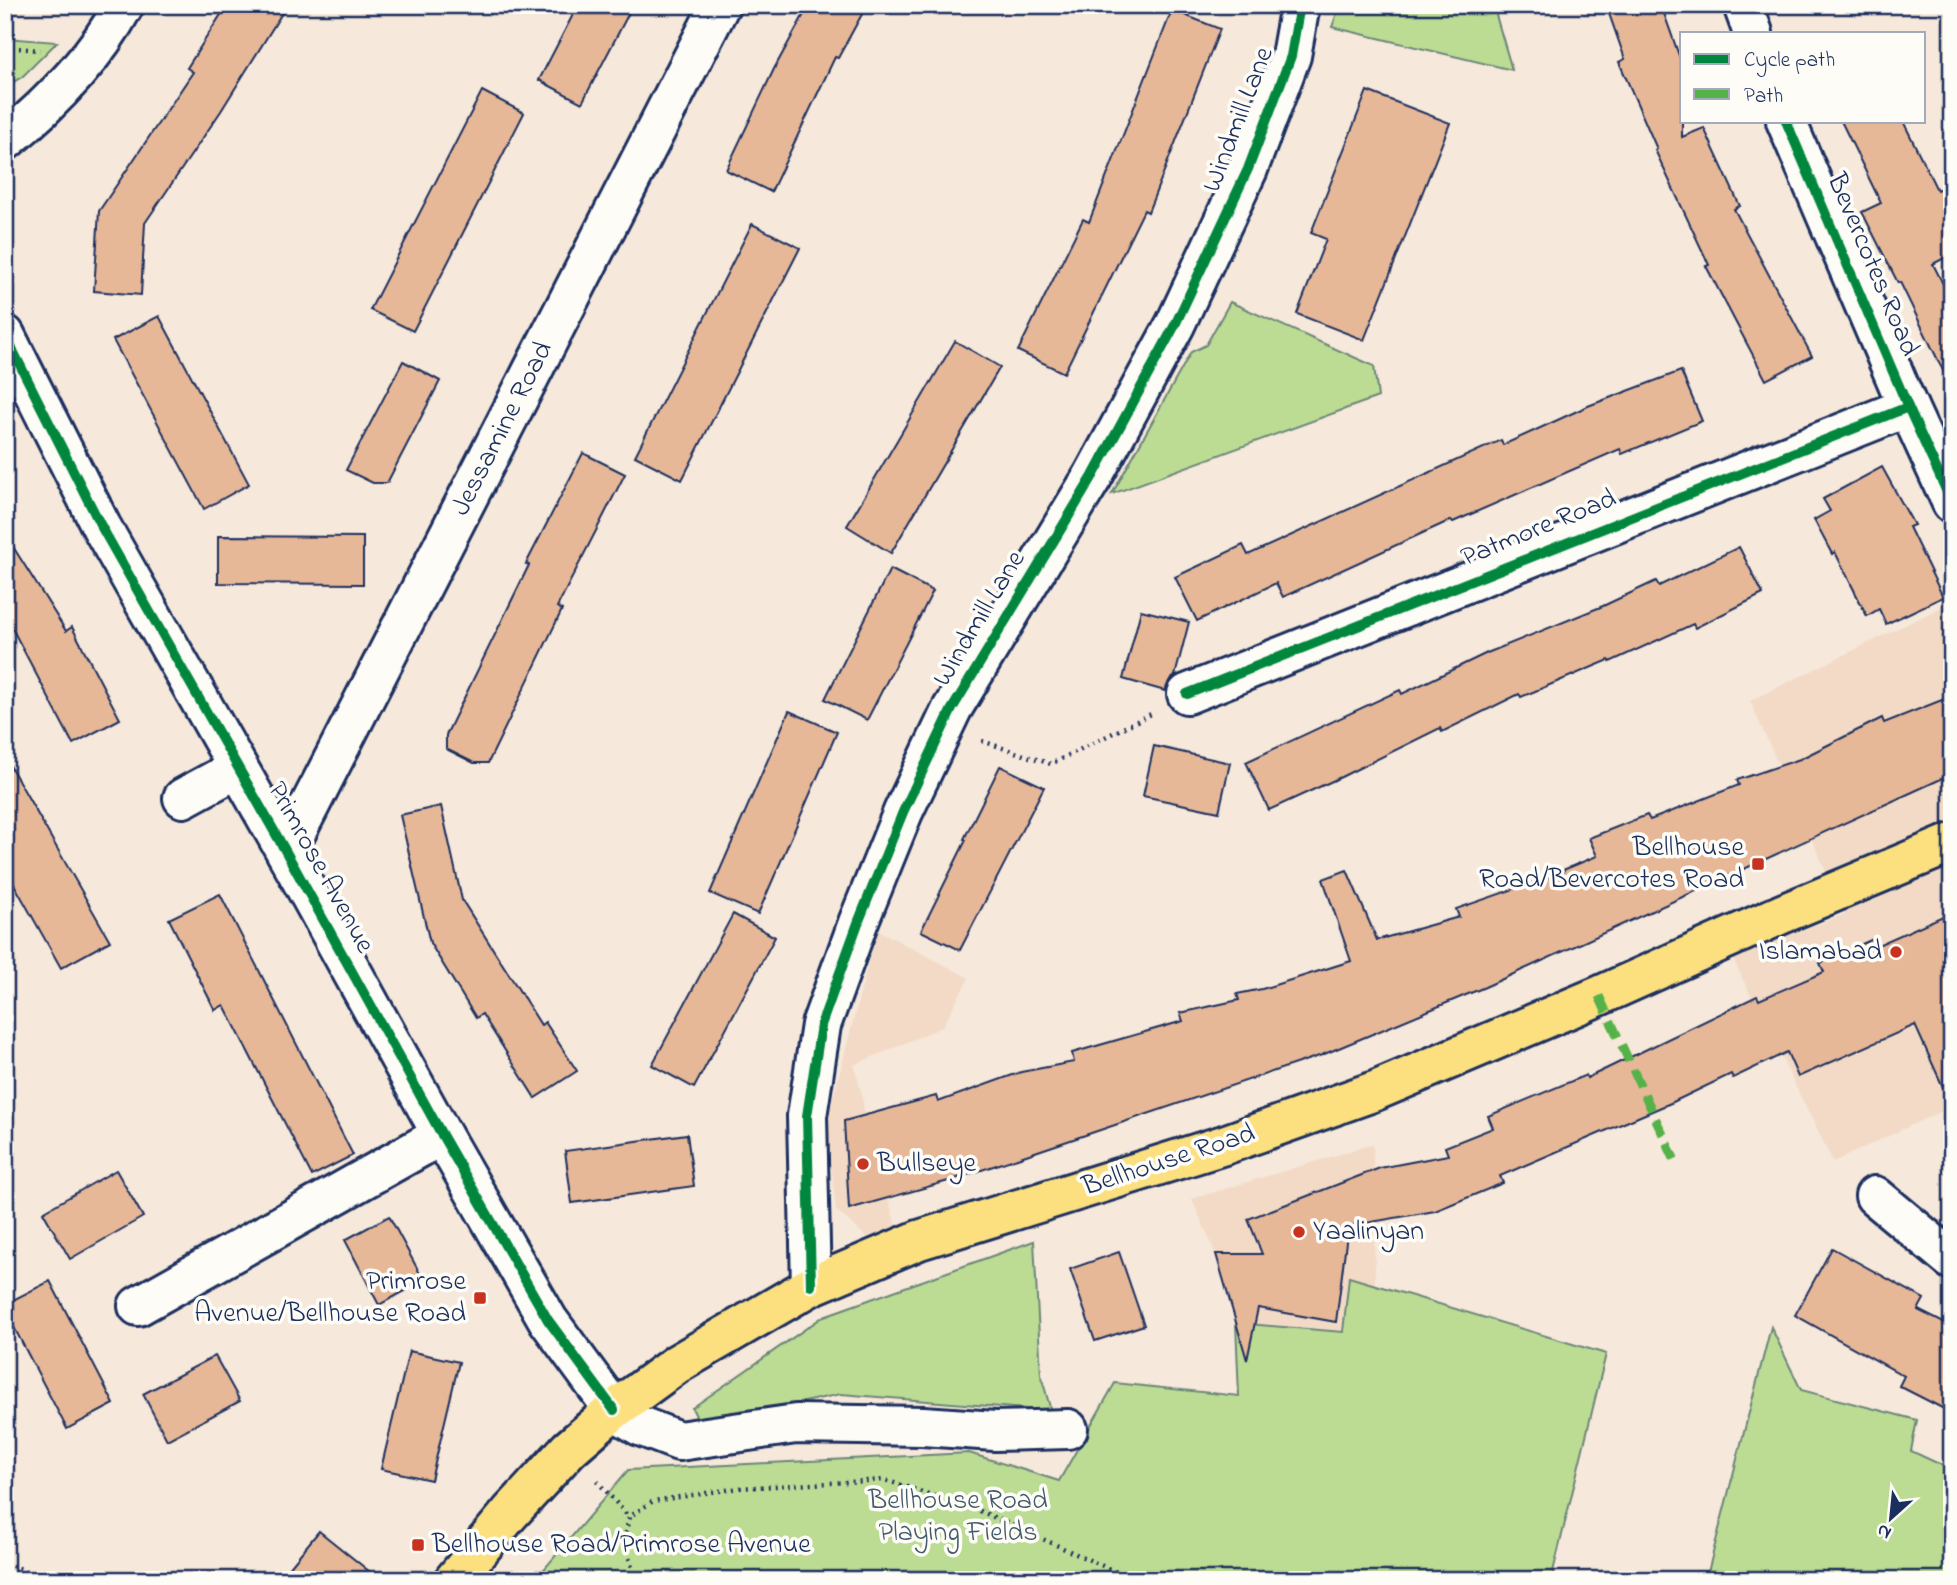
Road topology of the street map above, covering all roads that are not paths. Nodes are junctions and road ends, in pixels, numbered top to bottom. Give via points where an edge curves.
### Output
1 (124, 5) edge
2 (720, 5) edge
3 (1300, 5) edge
4 (1743, 5) edge
5 (1753, 32) edge
6 (1786, 122) edge
7 (5, 141) edge
8 (5, 335) edge
9 (1908, 407) junction
10 (1952, 503) edge
11 (1187, 694) road end
12 (238, 768) junction
13 (183, 797) dead end
14 (1952, 843) edge
15 (286, 852) junction
16 (442, 1135) junction
17 (1875, 1196) dead end
18 (1952, 1260) edge
19 (811, 1286) junction
20 (138, 1306) dead end
21 (614, 1410) junction
22 (1068, 1429) dead end
23 (454, 1580) edge

1 - 7 street via 65,86
2 - 15 street, Jessamine Road
3 - 19 street, Windmill Lane via 1291,56 1248,169 1175,325 1093,476 952,709 858,923 821,1025 807,1116
4 - 5 street
6 - 9 street, Bevercotes Road
8 - 12 street, Primrose Avenue via 101,526
9 - 10 street, Bevercotes Road
9 - 11 street, Patmore Road
12 - 13 street
12 - 15 street, Primrose Avenue
14 - 19 main road, Bellhouse Road via 1375,1091 1224,1145 919,1240
15 - 16 street, Primrose Avenue
16 - 20 street
16 - 21 street, Primrose Avenue via 548,1320
17 - 18 street
19 - 21 main road, Bellhouse Road via 677,1364
21 - 22 street via 678,1441 796,1424
21 - 23 main road, Bellhouse Road via 569,1449

